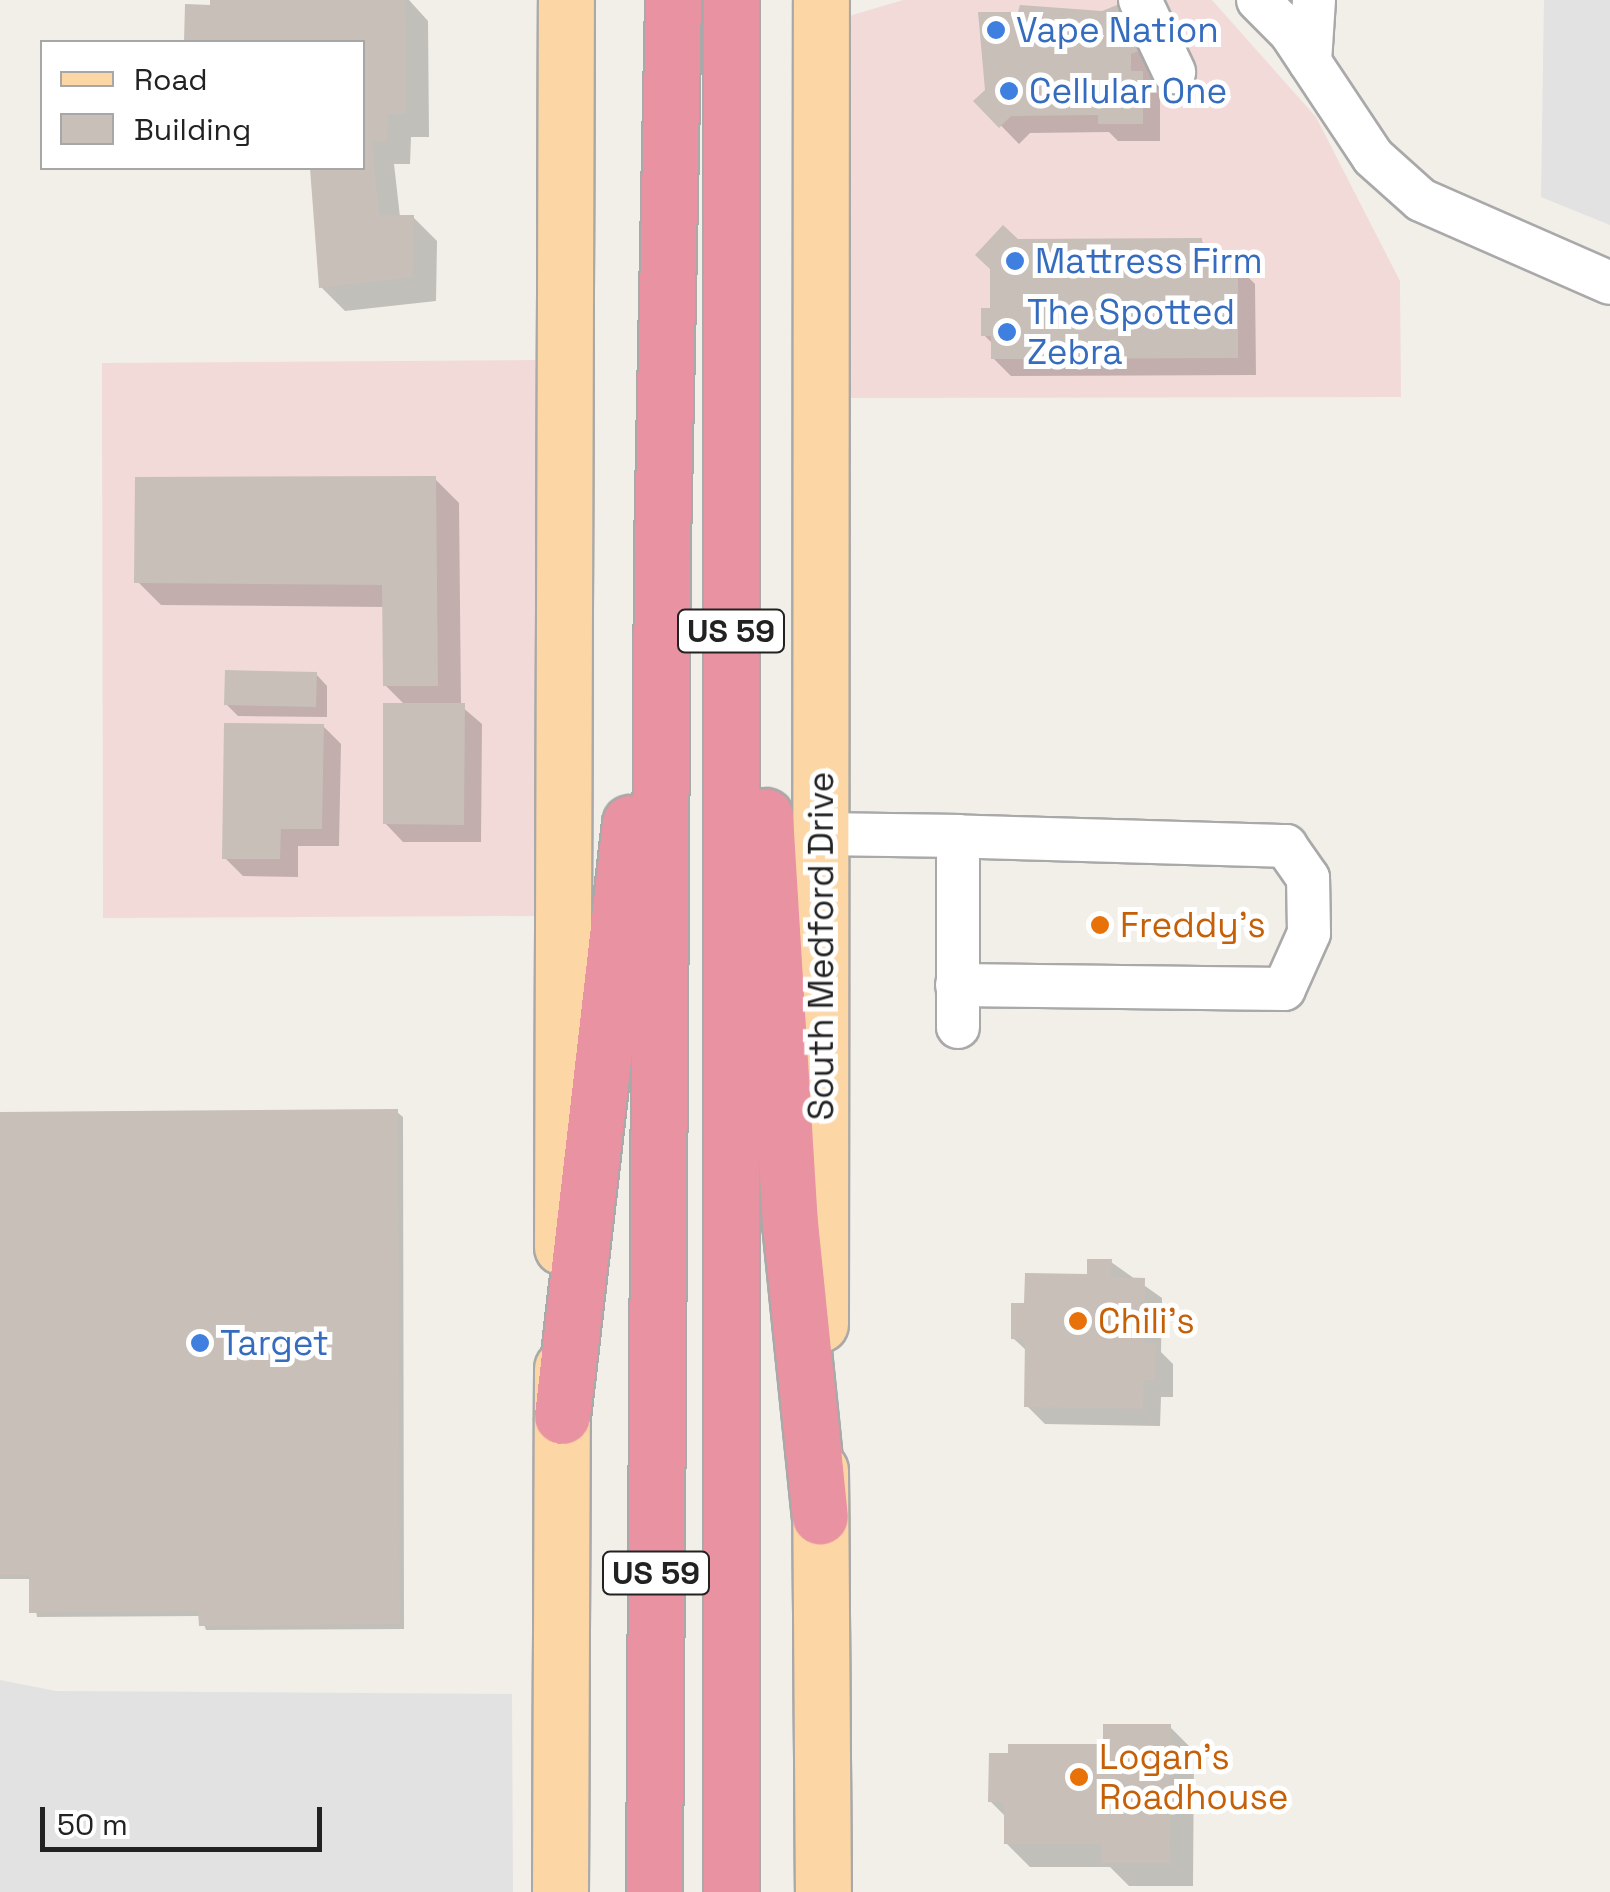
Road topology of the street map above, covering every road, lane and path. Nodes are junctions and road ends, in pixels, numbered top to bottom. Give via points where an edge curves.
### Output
1 (566, 0) edge
2 (673, 0) edge
3 (731, 0) edge
4 (1140, 0) edge
5 (1258, 0) edge
6 (1314, 0) edge
7 (828, 2) edge
8 (1310, 62) junction
9 (1174, 72) dead end
10 (1610, 283) edge
11 (731, 510) junction
12 (662, 547) junction
13 (822, 834) junction
14 (958, 836) junction
15 (957, 985) junction
16 (958, 1028) dead end
17 (562, 1416) junction
18 (820, 1516) junction
19 (560, 1892) edge
20 (654, 1892) edge
21 (731, 1892) edge
22 (824, 1892) edge

1 - 17 main road
2 - 12 highway, US 59
3 - 11 highway, US 59
4 - 9 lane
5 - 8 lane
6 - 8 lane
7 - 13 main road, South Medford Drive
8 - 10 lane via 1374,158 1421,200
11 - 18 highway via 763,776 790,1223
11 - 21 highway, US 59
12 - 17 highway
12 - 20 highway, US 59
13 - 14 lane
13 - 18 main road, South Medford Drive
14 - 15 lane
14 - 15 lane via 1286,846 1308,878 1310,934 1284,989
15 - 16 lane
17 - 19 main road
18 - 22 main road, South Medford Drive

